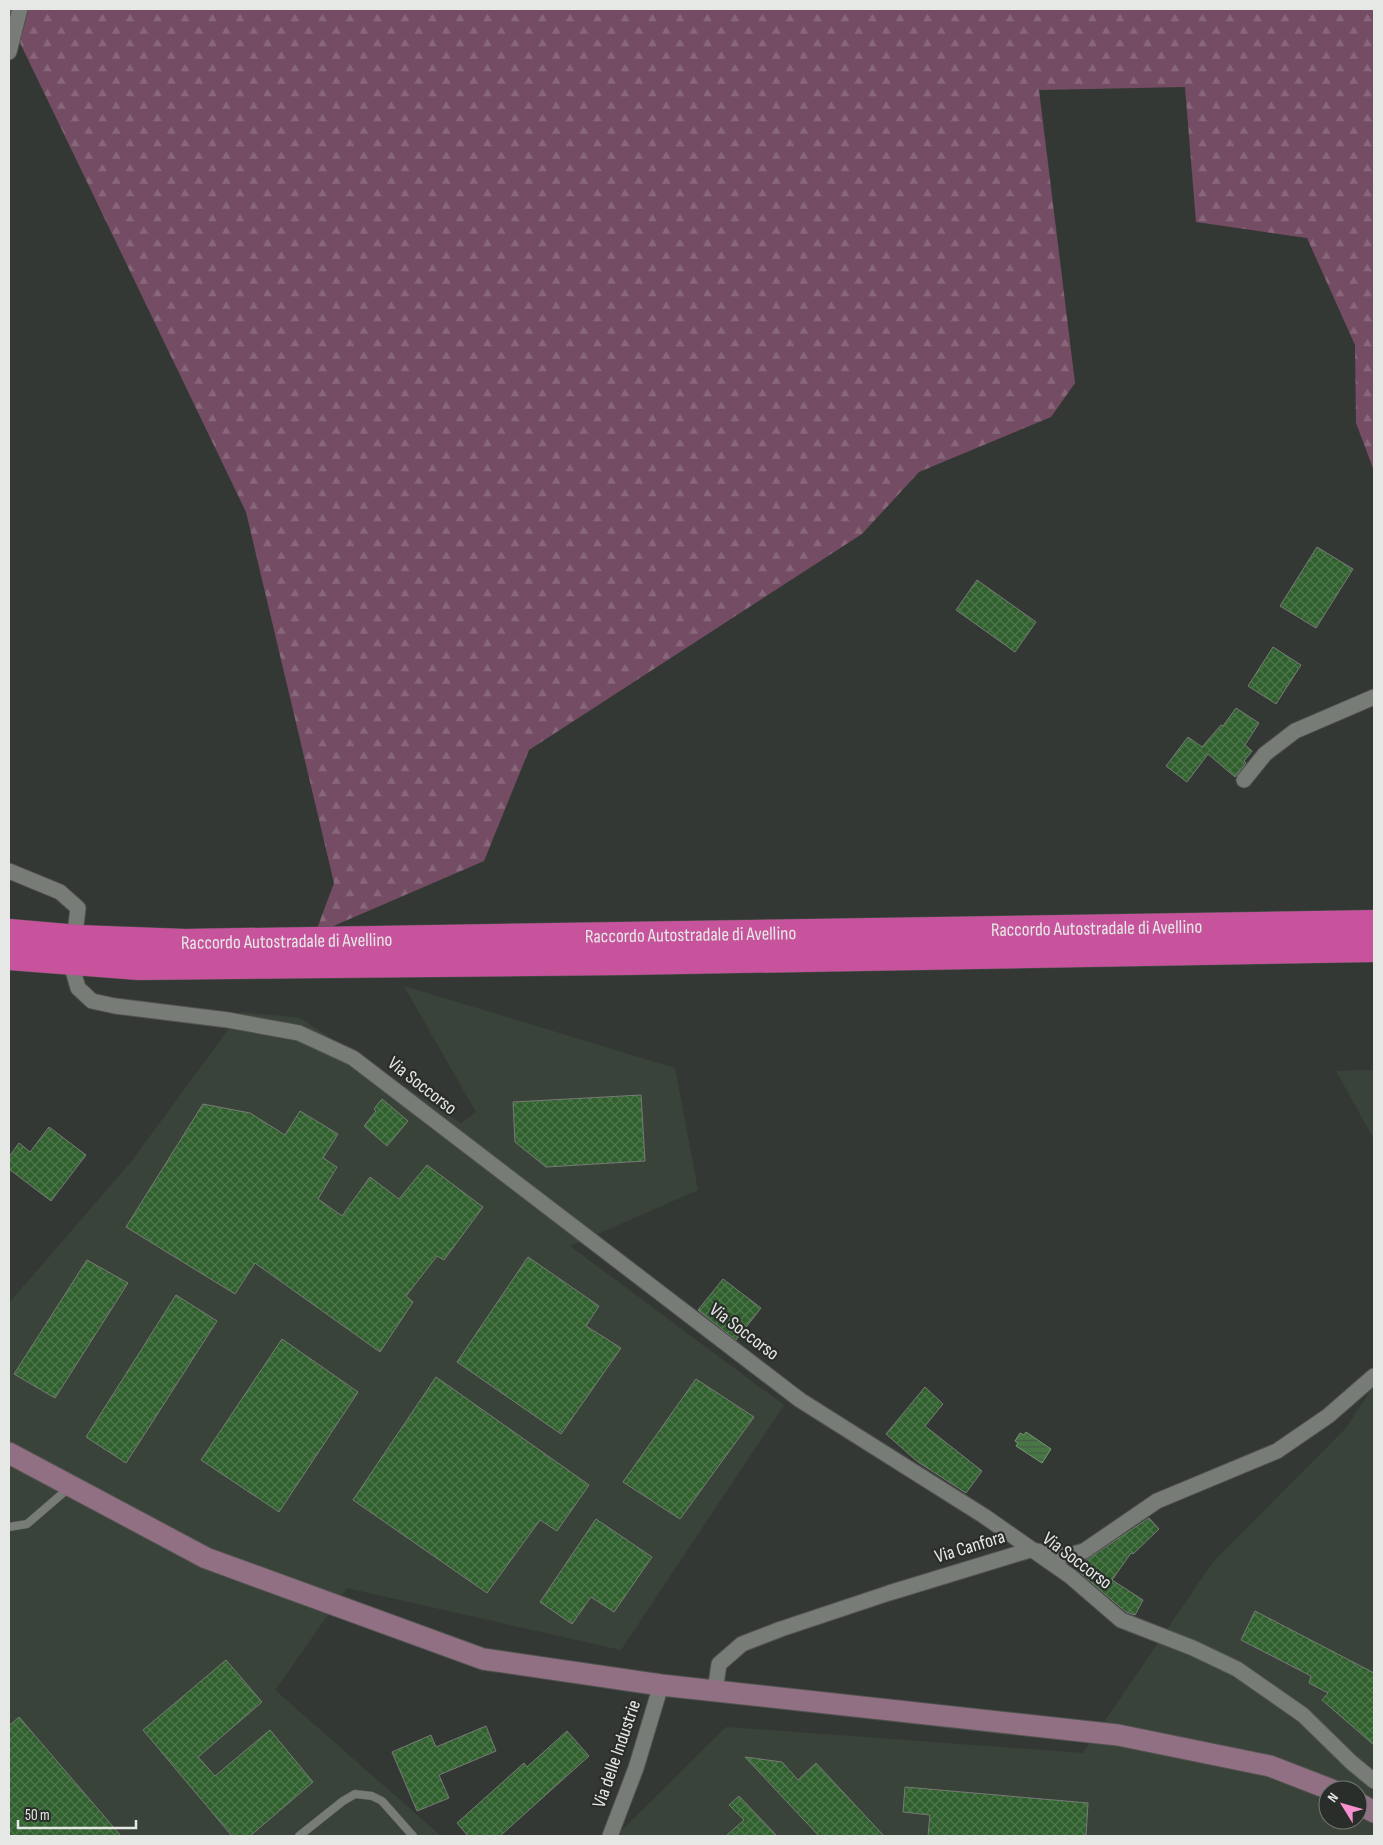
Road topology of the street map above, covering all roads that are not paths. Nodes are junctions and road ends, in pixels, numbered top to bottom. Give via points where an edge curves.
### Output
1 (20, 9) edge
2 (9, 52) edge
3 (1374, 697) edge
4 (1244, 780) dead end
5 (9, 872) edge
6 (1374, 924) edge
7 (76, 925) dead end
8 (9, 933) edge
9 (1374, 948) edge
10 (9, 956) edge
11 (74, 974) dead end
12 (1374, 1376) edge
13 (9, 1453) edge
14 (72, 1486) junction
15 (9, 1527) edge
16 (1030, 1550) junction
17 (661, 1685) junction
18 (715, 1691) junction
19 (1374, 1781) edge
20 (1318, 1785) edge
21 (299, 1836) edge
22 (413, 1836) edge
23 (610, 1836) edge

1 - 2 street
3 - 4 street via 1295,731 1265,754
5 - 7 street via 60,892 78,908
6 - 8 highway, Raccordo Autostradale di Avellino via 185,943
9 - 10 highway, Raccordo Autostradale di Avellino via 139,966
11 - 16 street, Via Soccorso via 78,988 92,1001 299,1033 353,1058 800,1400 984,1516
12 - 16 street, Via Canfora via 1328,1416 1277,1452 1157,1501 1084,1551 1065,1556
13 - 14 street
14 - 15 lane via 27,1524
14 - 17 street via 206,1558 483,1659
16 - 18 street, Via Canfora via 889,1592 742,1644 719,1664
16 - 19 street, Via Soccorso via 1070,1576 1121,1620 1193,1648 1254,1679 1303,1715
17 - 18 street
17 - 23 street, Via delle Industrie via 636,1768
18 - 20 street via 1118,1735 1270,1766
21 - 22 lane via 355,1794 382,1801

